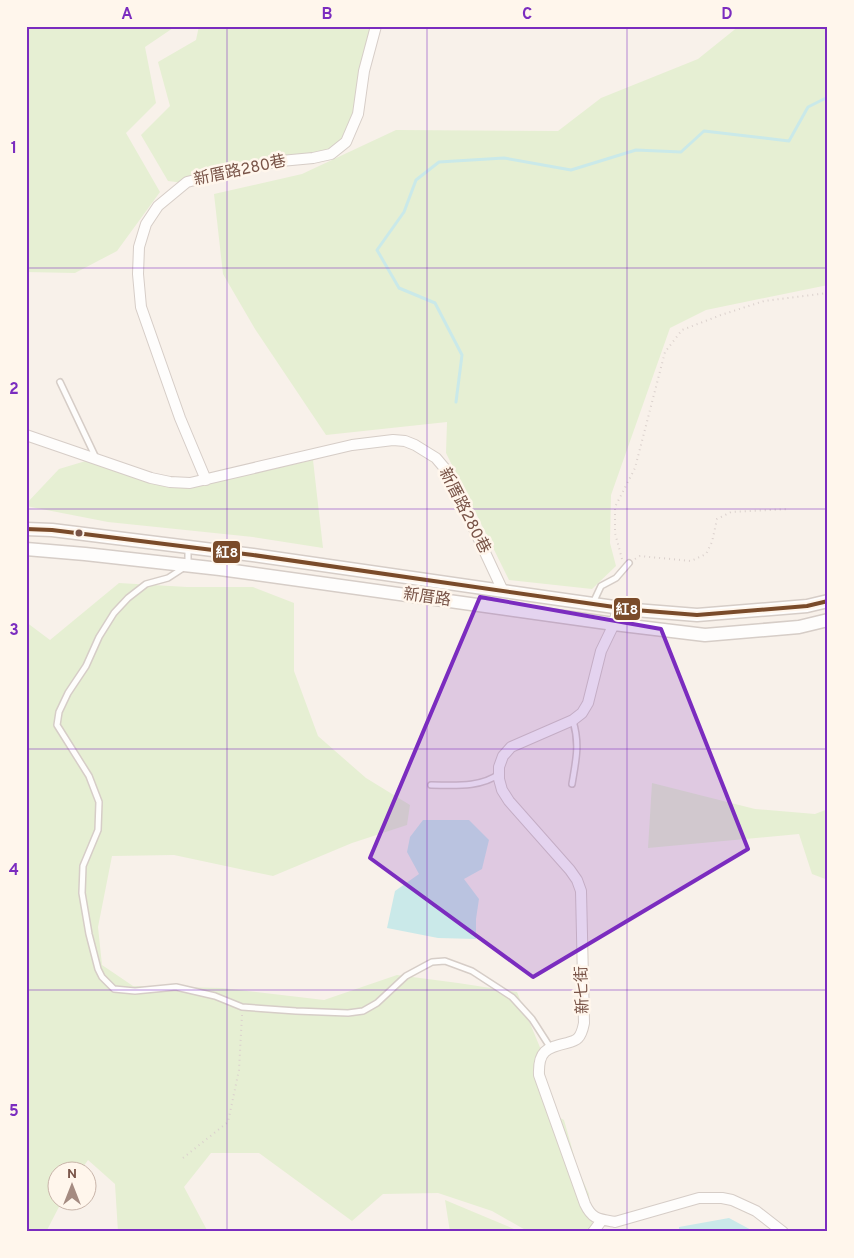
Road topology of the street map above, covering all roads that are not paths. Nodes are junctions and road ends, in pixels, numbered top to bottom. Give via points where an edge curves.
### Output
1 (376, 26) edge
2 (60, 382) dead end
3 (26, 435) edge
4 (96, 459) junction
5 (206, 480) junction
6 (26, 529) edge
7 (188, 547) junction
8 (26, 549) edge
9 (629, 563) road end
10 (188, 565) junction
11 (503, 591) junction
12 (539, 596) junction
13 (828, 600) edge
14 (592, 604) junction
15 (618, 607) junction
16 (535, 613) junction
17 (828, 620) edge
18 (614, 624) junction
19 (573, 720) junction
20 (499, 774) junction
21 (572, 784) dead end
22 (431, 786) dead end
23 (550, 1047) junction
24 (602, 1220) junction
25 (593, 1232) edge
26 (783, 1232) edge

1 - 5 street, 新厝路280巷 via 364,71 358,114 346,142 332,154 234,170 188,182 158,206 146,224 139,247 140,307
2 - 4 lane
3 - 4 street, 新厝路280巷
4 - 5 street, 新厝路280巷 via 170,482
5 - 11 street, 新厝路280巷 via 352,446 405,441 436,458 447,471
6 - 7 street, 新厝路
7 - 10 lane
7 - 11 street, 新厝路
8 - 10 street, 新厝路
9 - 14 lane via 616,578 601,586
10 - 16 street, 新厝路
10 - 23 lane via 168,578 146,584 114,613 59,712 57,725 89,776 99,802 98,830 83,866 82,893 89,934 102,976 114,988 135,991 176,987 215,996 242,1007 348,1013 363,1011 377,1003 406,976 432,962 446,961 472,971 512,997 532,1018
11 - 12 street, 新厝路
12 - 14 street, 新厝路
12 - 16 street
13 - 15 street, 新厝路 via 808,606 697,615
14 - 15 street, 新厝路
15 - 18 street
16 - 18 street, 新厝路
17 - 18 street, 新厝路 via 799,627 705,635
18 - 19 street via 601,651 588,703
19 - 20 street via 511,748 503,756
19 - 21 lane via 578,742
20 - 22 lane via 477,784
20 - 23 street, 新七街 via 502,790 509,801 570,870 580,891 584,1023 575,1040
23 - 24 street via 541,1058 539,1075 585,1204 590,1214
24 - 25 street
24 - 26 street via 614,1222 699,1198 722,1198 756,1211

